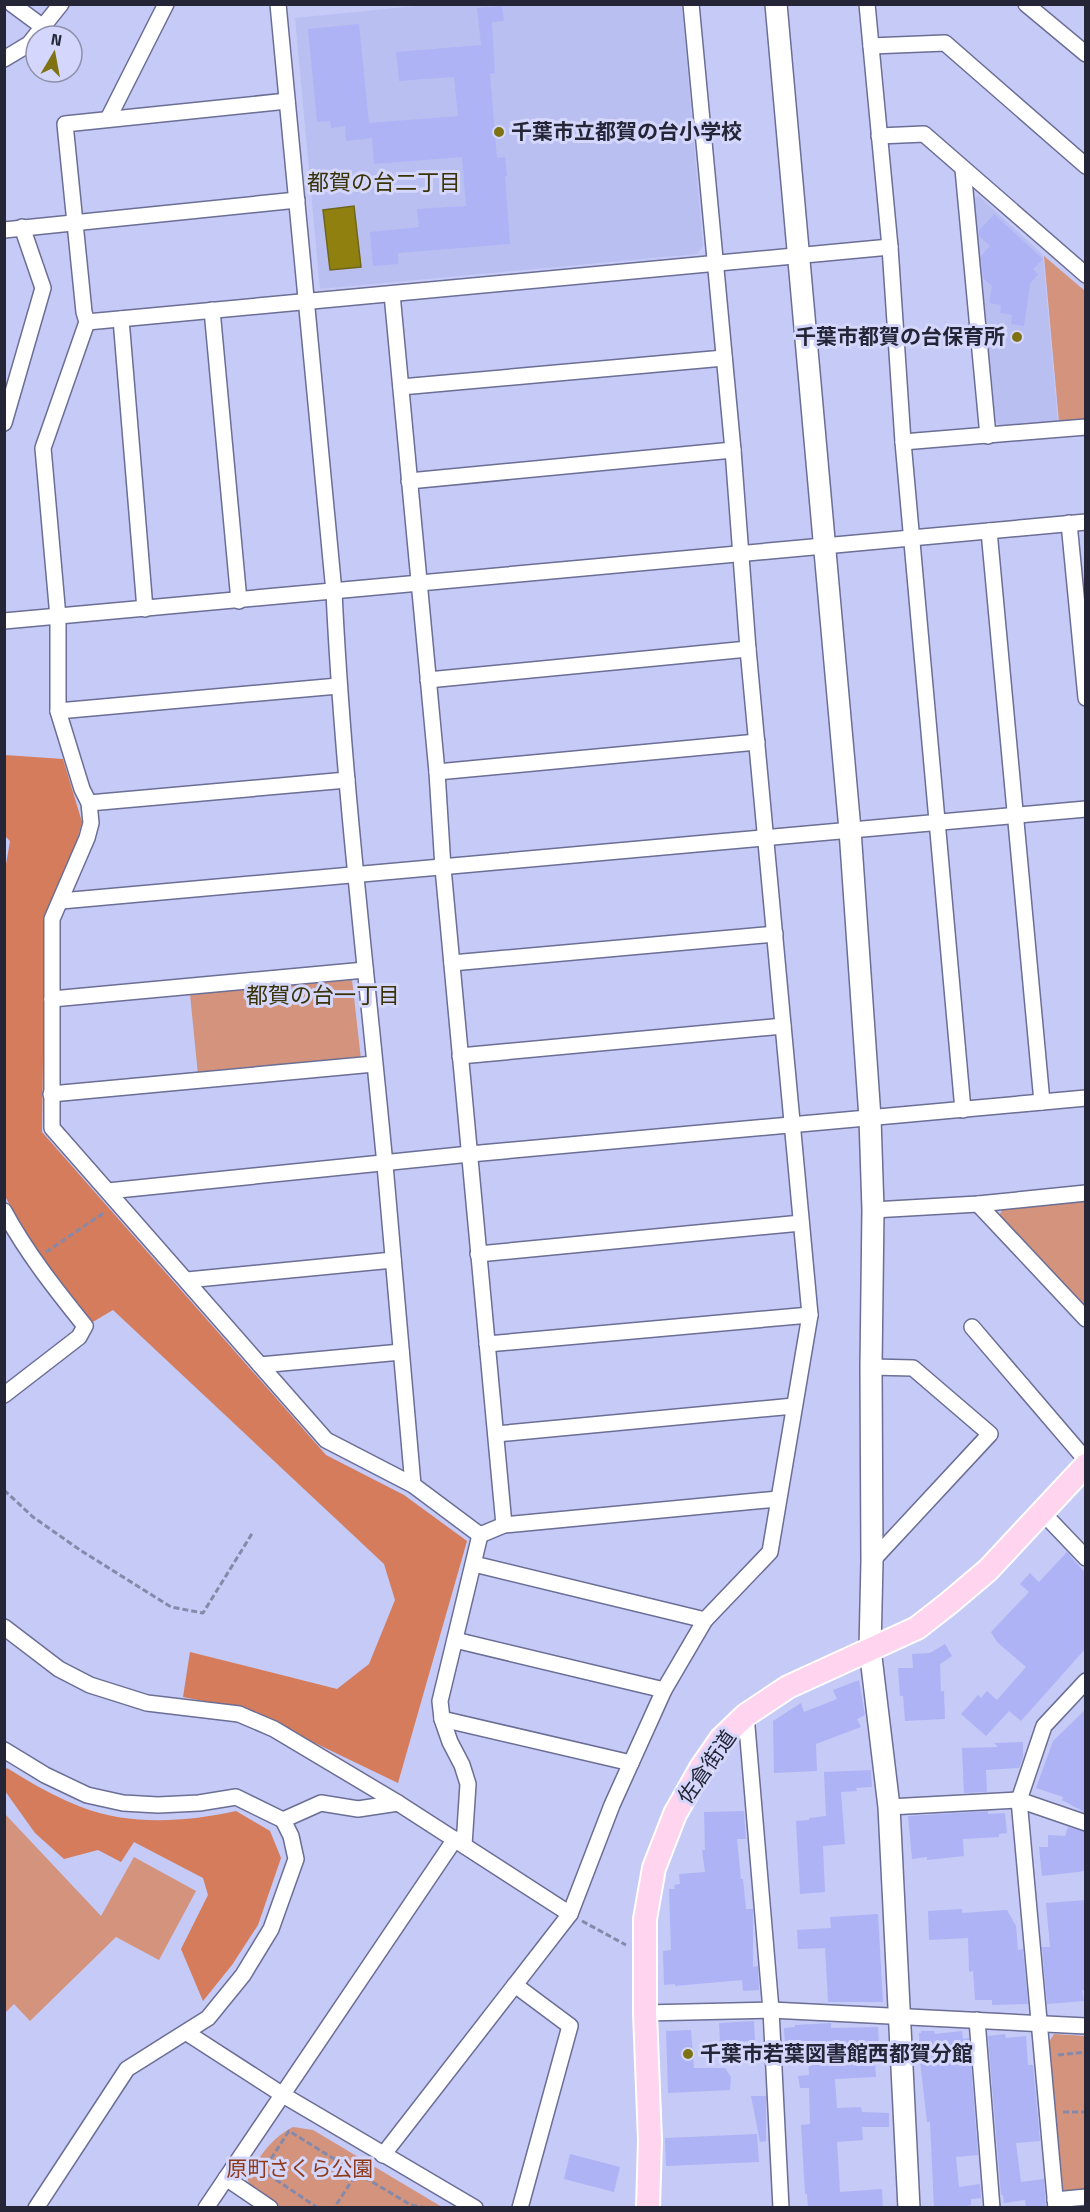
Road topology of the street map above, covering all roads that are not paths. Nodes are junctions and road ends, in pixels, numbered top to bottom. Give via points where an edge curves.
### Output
1 (12, 4) edge
2 (61, 4) edge
3 (166, 4) edge
4 (284, 4) edge
5 (691, 4) edge
6 (776, 4) edge
7 (867, 4) edge
8 (1026, 4) edge
9 (278, 5) edge
10 (39, 24) edge
11 (45, 24) edge
12 (871, 46) junction
13 (24, 47) edge
14 (1086, 54) edge
15 (4, 59) edge
16 (287, 101) junction
17 (108, 119) junction
18 (879, 136) junction
19 (1086, 166) edge
20 (963, 169) junction
21 (297, 200) junction
22 (75, 221) junction
23 (22, 227) junction
24 (4, 230) edge
25 (890, 247) junction
26 (800, 256) junction
27 (716, 264) junction
28 (1082, 266) edge
29 (392, 294) junction
30 (307, 302) junction
31 (212, 310) junction
32 (121, 319) junction
33 (87, 322) junction
34 (724, 358) junction
35 (401, 387) junction
36 (4, 423) edge
37 (1086, 427) edge
38 (988, 436) junction
39 (903, 442) junction
40 (733, 450) junction
41 (409, 481) junction
42 (1086, 522) edge
43 (1069, 523) junction
44 (989, 531) junction
45 (911, 538) junction
46 (825, 546) junction
47 (740, 554) junction
48 (419, 584) junction
49 (334, 592) junction
50 (239, 601) junction
51 (145, 609) junction
52 (58, 617) junction
53 (4, 621) edge
54 (748, 649) junction
55 (428, 680) junction
56 (338, 686) junction
57 (1086, 698) edge
58 (58, 711) junction
59 (757, 742) junction
60 (437, 772) junction
61 (346, 780) junction
62 (89, 803) junction
63 (1086, 809) edge
64 (1015, 815) junction
65 (937, 822) junction
66 (850, 830) junction
67 (766, 837) junction
68 (443, 868) junction
69 (357, 875) junction
70 (61, 901) junction
71 (775, 934) junction
72 (452, 963) junction
73 (365, 970) junction
74 (52, 999) junction
75 (783, 1026) junction
76 (460, 1056) junction
77 (374, 1064) junction
78 (51, 1094) junction
79 (1086, 1098) edge
80 (1042, 1102) junction
81 (963, 1110) junction
82 (870, 1118) junction
83 (792, 1124) junction
84 (470, 1154) junction
85 (385, 1164) junction
86 (108, 1191) junction
87 (1086, 1193) edge
88 (978, 1204) junction
89 (873, 1210) junction
90 (4, 1211) edge
91 (801, 1223) junction
92 (9, 1231) edge
93 (478, 1254) junction
94 (393, 1260) junction
95 (187, 1281) junction
96 (810, 1315) junction
97 (1086, 1319) edge
98 (972, 1328) dead end
99 (487, 1344) junction
100 (402, 1352) junction
101 (260, 1365) junction
102 (871, 1367) junction
103 (4, 1395) edge
104 (794, 1406) junction
105 (496, 1434) junction
106 (1086, 1460) edge
107 (1086, 1466) edge
108 (413, 1485) junction
109 (778, 1499) junction
110 (1042, 1512) junction
111 (504, 1524) junction
112 (480, 1534) junction
113 (1086, 1558) edge
114 (872, 1561) junction
115 (474, 1564) junction
116 (705, 1620) junction
117 (4, 1627) edge
118 (455, 1640) junction
119 (870, 1649) junction
120 (1086, 1681) edge
121 (664, 1690) junction
122 (746, 1715) junction
123 (442, 1719) junction
124 (4, 1750) edge
125 (631, 1763) junction
126 (1019, 1800) junction
127 (398, 1803) junction
128 (889, 1807) junction
129 (282, 1820) junction
130 (1086, 1823) edge
131 (459, 1842) junction
132 (570, 1914) junction
133 (515, 1985) junction
134 (771, 2010) junction
135 (645, 2013) junction
136 (900, 2016) junction
137 (977, 2020) junction
138 (1039, 2023) junction
139 (1086, 2026) edge
140 (187, 2033) junction
141 (283, 2095) junction
142 (383, 2155) junction
143 (226, 2178) junction
144 (1086, 2198) edge
145 (1055, 2204) edge
146 (36, 2208) edge
147 (206, 2208) edge
148 (270, 2208) edge
149 (475, 2208) edge
150 (520, 2208) edge
151 (648, 2208) edge
152 (781, 2208) edge
153 (909, 2208) edge
154 (992, 2208) edge

1 - 10 street
2 - 11 street
3 - 17 street
4 - 9 street
5 - 27 street
6 - 26 street
7 - 12 street
8 - 14 street
9 - 16 street
12 - 18 street
12 - 19 street via 945,43
13 - 15 street
16 - 17 street
16 - 21 street
17 - 22 street via 65,124
18 - 20 street via 924,135
18 - 25 street
20 - 28 street
20 - 38 street
21 - 22 street
21 - 30 street
22 - 23 street
22 - 33 street
23 - 24 street
23 - 36 street via 43,288
25 - 26 street
25 - 39 street
26 - 27 street
26 - 46 street
27 - 29 street
27 - 34 street
29 - 30 street
29 - 35 street
30 - 31 street
30 - 49 street
31 - 32 street
31 - 50 street
32 - 33 street
32 - 51 street
33 - 52 street via 43,448
34 - 35 street
34 - 40 street
35 - 41 street
37 - 38 street
38 - 39 street
39 - 45 street
40 - 41 street
40 - 47 street
41 - 48 street
42 - 43 street
43 - 44 street
43 - 57 street
44 - 45 street
44 - 64 street
45 - 46 street
45 - 65 street
46 - 47 street
46 - 66 street
47 - 48 street
47 - 54 street
48 - 49 street
48 - 55 street
49 - 50 street
49 - 56 street
50 - 51 street
51 - 52 street
52 - 53 street
52 - 58 street
54 - 55 street
54 - 59 street
55 - 60 street
56 - 58 street
56 - 61 street
58 - 62 street
59 - 60 street
59 - 67 street
60 - 68 street
61 - 62 street
61 - 69 street
62 - 70 street via 91,823 87,838
63 - 64 street
64 - 65 street
64 - 80 street
65 - 66 street
65 - 81 street
66 - 67 street
66 - 82 street
67 - 68 street
67 - 71 street
68 - 69 street
68 - 72 street
69 - 70 street
69 - 73 street
70 - 74 street via 52,919
71 - 72 street
71 - 75 street
72 - 76 street
73 - 74 street
73 - 77 street
74 - 78 street
75 - 76 street
75 - 83 street
76 - 84 street
77 - 78 street
77 - 85 street
78 - 86 street via 52,1128
79 - 80 street
80 - 81 street
81 - 82 street
82 - 83 street
82 - 89 street
83 - 84 street
83 - 91 street
84 - 85 street
84 - 93 street
85 - 86 street
85 - 94 street
86 - 95 street
87 - 88 street
88 - 89 street
88 - 97 street
89 - 102 street
90 - 92 street
91 - 93 street
91 - 96 street
92 - 103 street via 85,1326 79,1337
93 - 99 street
94 - 95 street
94 - 100 street
95 - 101 street
96 - 99 street
96 - 104 street
98 - 106 street
99 - 105 street
100 - 101 street
100 - 108 street
101 - 108 street via 326,1440
102 - 114 street
102 - 114 street via 913,1368 990,1434
104 - 105 street
104 - 109 street
105 - 111 street
107 - 110 main road, 佐倉街道
108 - 112 street
109 - 111 street
109 - 116 street via 770,1552
110 - 113 street
110 - 119 main road, 佐倉街道 via 988,1570 950,1603 917,1628
111 - 112 street
112 - 115 street
114 - 119 street
115 - 116 street
115 - 118 street
116 - 121 street
117 - 127 street via 59,1669 90,1685 147,1703 239,1714 274,1729
118 - 121 street
118 - 123 street via 440,1701
119 - 122 main road, 佐倉街道 via 788,1687
119 - 128 street
120 - 126 street via 1044,1726
121 - 125 street
122 - 134 street
122 - 135 main road, 佐倉街道 via 721,1739 701,1768 675,1814 654,1868 645,1919
123 - 125 street
123 - 131 street via 468,1784
124 - 129 street via 87,1795 158,1805 236,1797
125 - 132 street
126 - 128 street
126 - 130 street
126 - 138 street
127 - 129 street via 358,1809 321,1803
127 - 131 street
128 - 136 street
129 - 140 street via 297,1859 272,1929 215,2010
131 - 132 street
131 - 141 street
132 - 133 street
133 - 142 street
133 - 150 street via 570,2026
134 - 135 street
134 - 136 street
134 - 152 street
135 - 151 main road, 佐倉街道 via 650,2140
136 - 137 street
136 - 153 street
137 - 138 street
137 - 154 street
138 - 139 street
138 - 145 street
140 - 141 street
140 - 146 street via 127,2069
141 - 142 street
141 - 143 street
142 - 149 street
143 - 147 street
143 - 148 street
144 - 145 street

